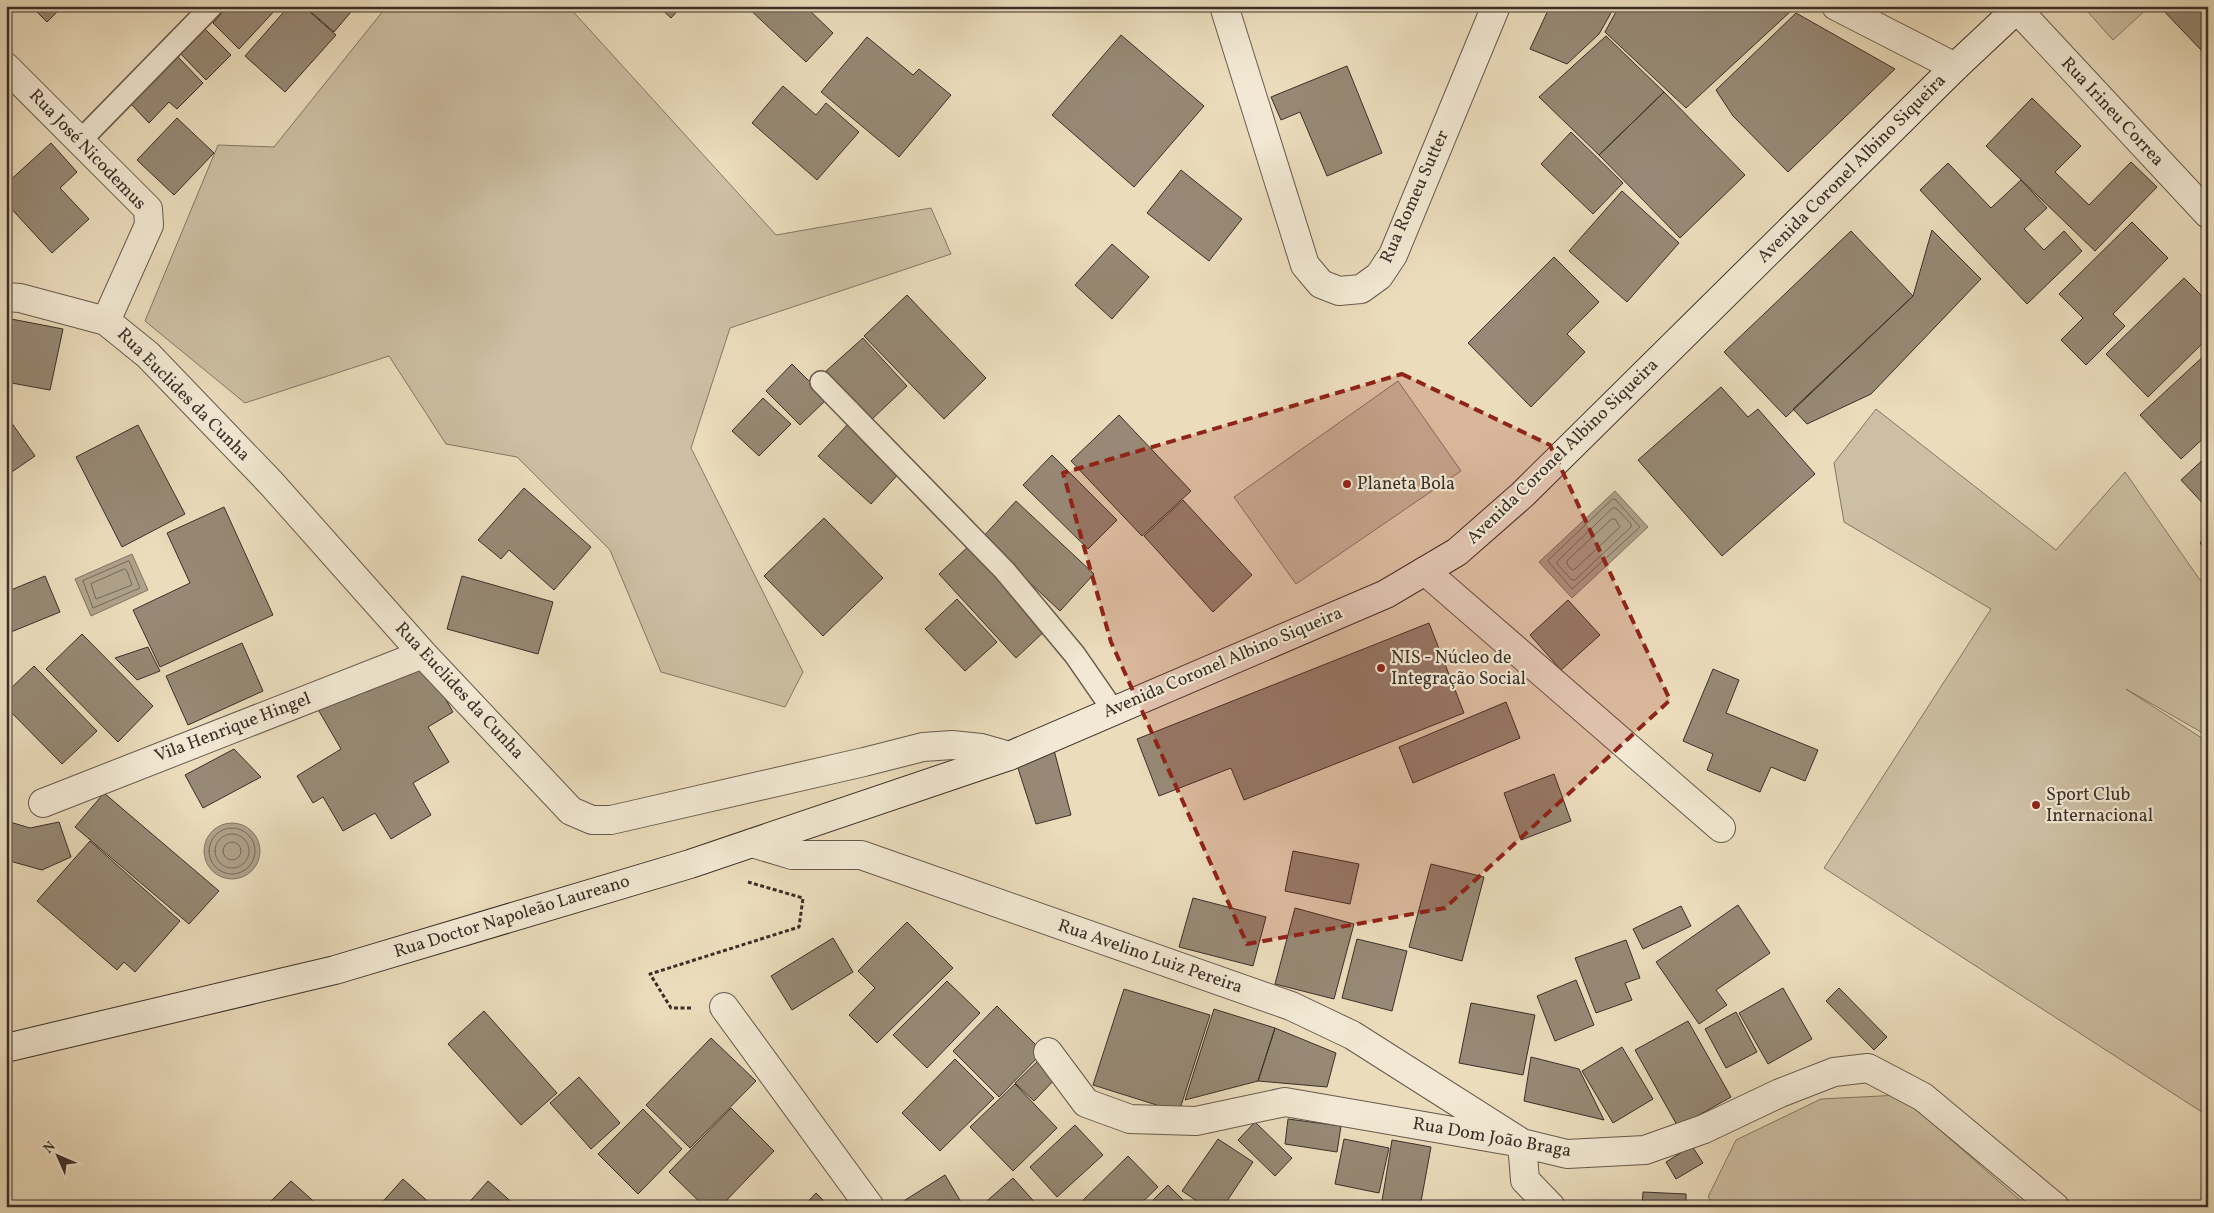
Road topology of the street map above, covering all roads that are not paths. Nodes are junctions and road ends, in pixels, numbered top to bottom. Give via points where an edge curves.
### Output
1 (212, 6) edge
2 (1224, 6) edge
3 (1496, 6) edge
4 (1836, 6) edge
5 (2018, 8) edge
6 (1955, 67) junction
7 (6, 68) edge
8 (80, 141) junction
9 (2208, 214) edge
10 (6, 296) edge
11 (106, 321) junction
12 (821, 382) dead end
13 (1425, 571) junction
14 (423, 654) junction
15 (1113, 710) junction
16 (1009, 756) junction
17 (42, 802) dead end
18 (1721, 828) dead end
19 (752, 843) junction
20 (724, 1007) road end
21 (6, 1048) edge
22 (1048, 1052) dead end
23 (1522, 1142) junction
24 (870, 1207) edge
25 (1551, 1207) edge
26 (2055, 1207) edge

1 - 8 lane
2 - 3 street, Rua Romeu Sutter via 1305,265 1320,284 1339,291 1361,289 1379,276 1393,255
4 - 6 street
5 - 6 street, Avenida Coronel Albino Siqueira
5 - 9 street, Rua Irineu Correa
6 - 13 street, Avenida Coronel Albino Siqueira via 1522,495 1457,552
7 - 8 street, Rua José Nicodemus
8 - 11 street, Rua José Nicodemus via 148,209 149,224
10 - 11 street, Rua Euclides da Cunha
11 - 14 street, Rua Euclides da Cunha via 148,355 271,483
12 - 15 lane via 1005,571 1075,655
13 - 15 street, Avenida Coronel Albino Siqueira via 1386,594
13 - 18 street
14 - 16 street, Rua Euclides da Cunha via 570,811 592,820 611,820 922,747 982,748
14 - 17 street, Vila Henrique Hingel
15 - 16 street, Avenida Coronel Albino Siqueira
16 - 19 street, Rua Doctor Napoleão Laureano
19 - 21 street, Rua Doctor Napoleão Laureano via 335,970
19 - 23 street, Rua Avelino Luiz Pereira via 792,855 861,855 1291,1006 1352,1035
20 - 24 street
22 - 23 street, Rua Dom João Braga via 1086,1103 1130,1119 1196,1121 1285,1102
23 - 25 street via 1525,1180
23 - 26 street, Rua Dom João Braga via 1567,1154 1645,1150 1704,1129 1834,1072 1868,1068 1923,1097

